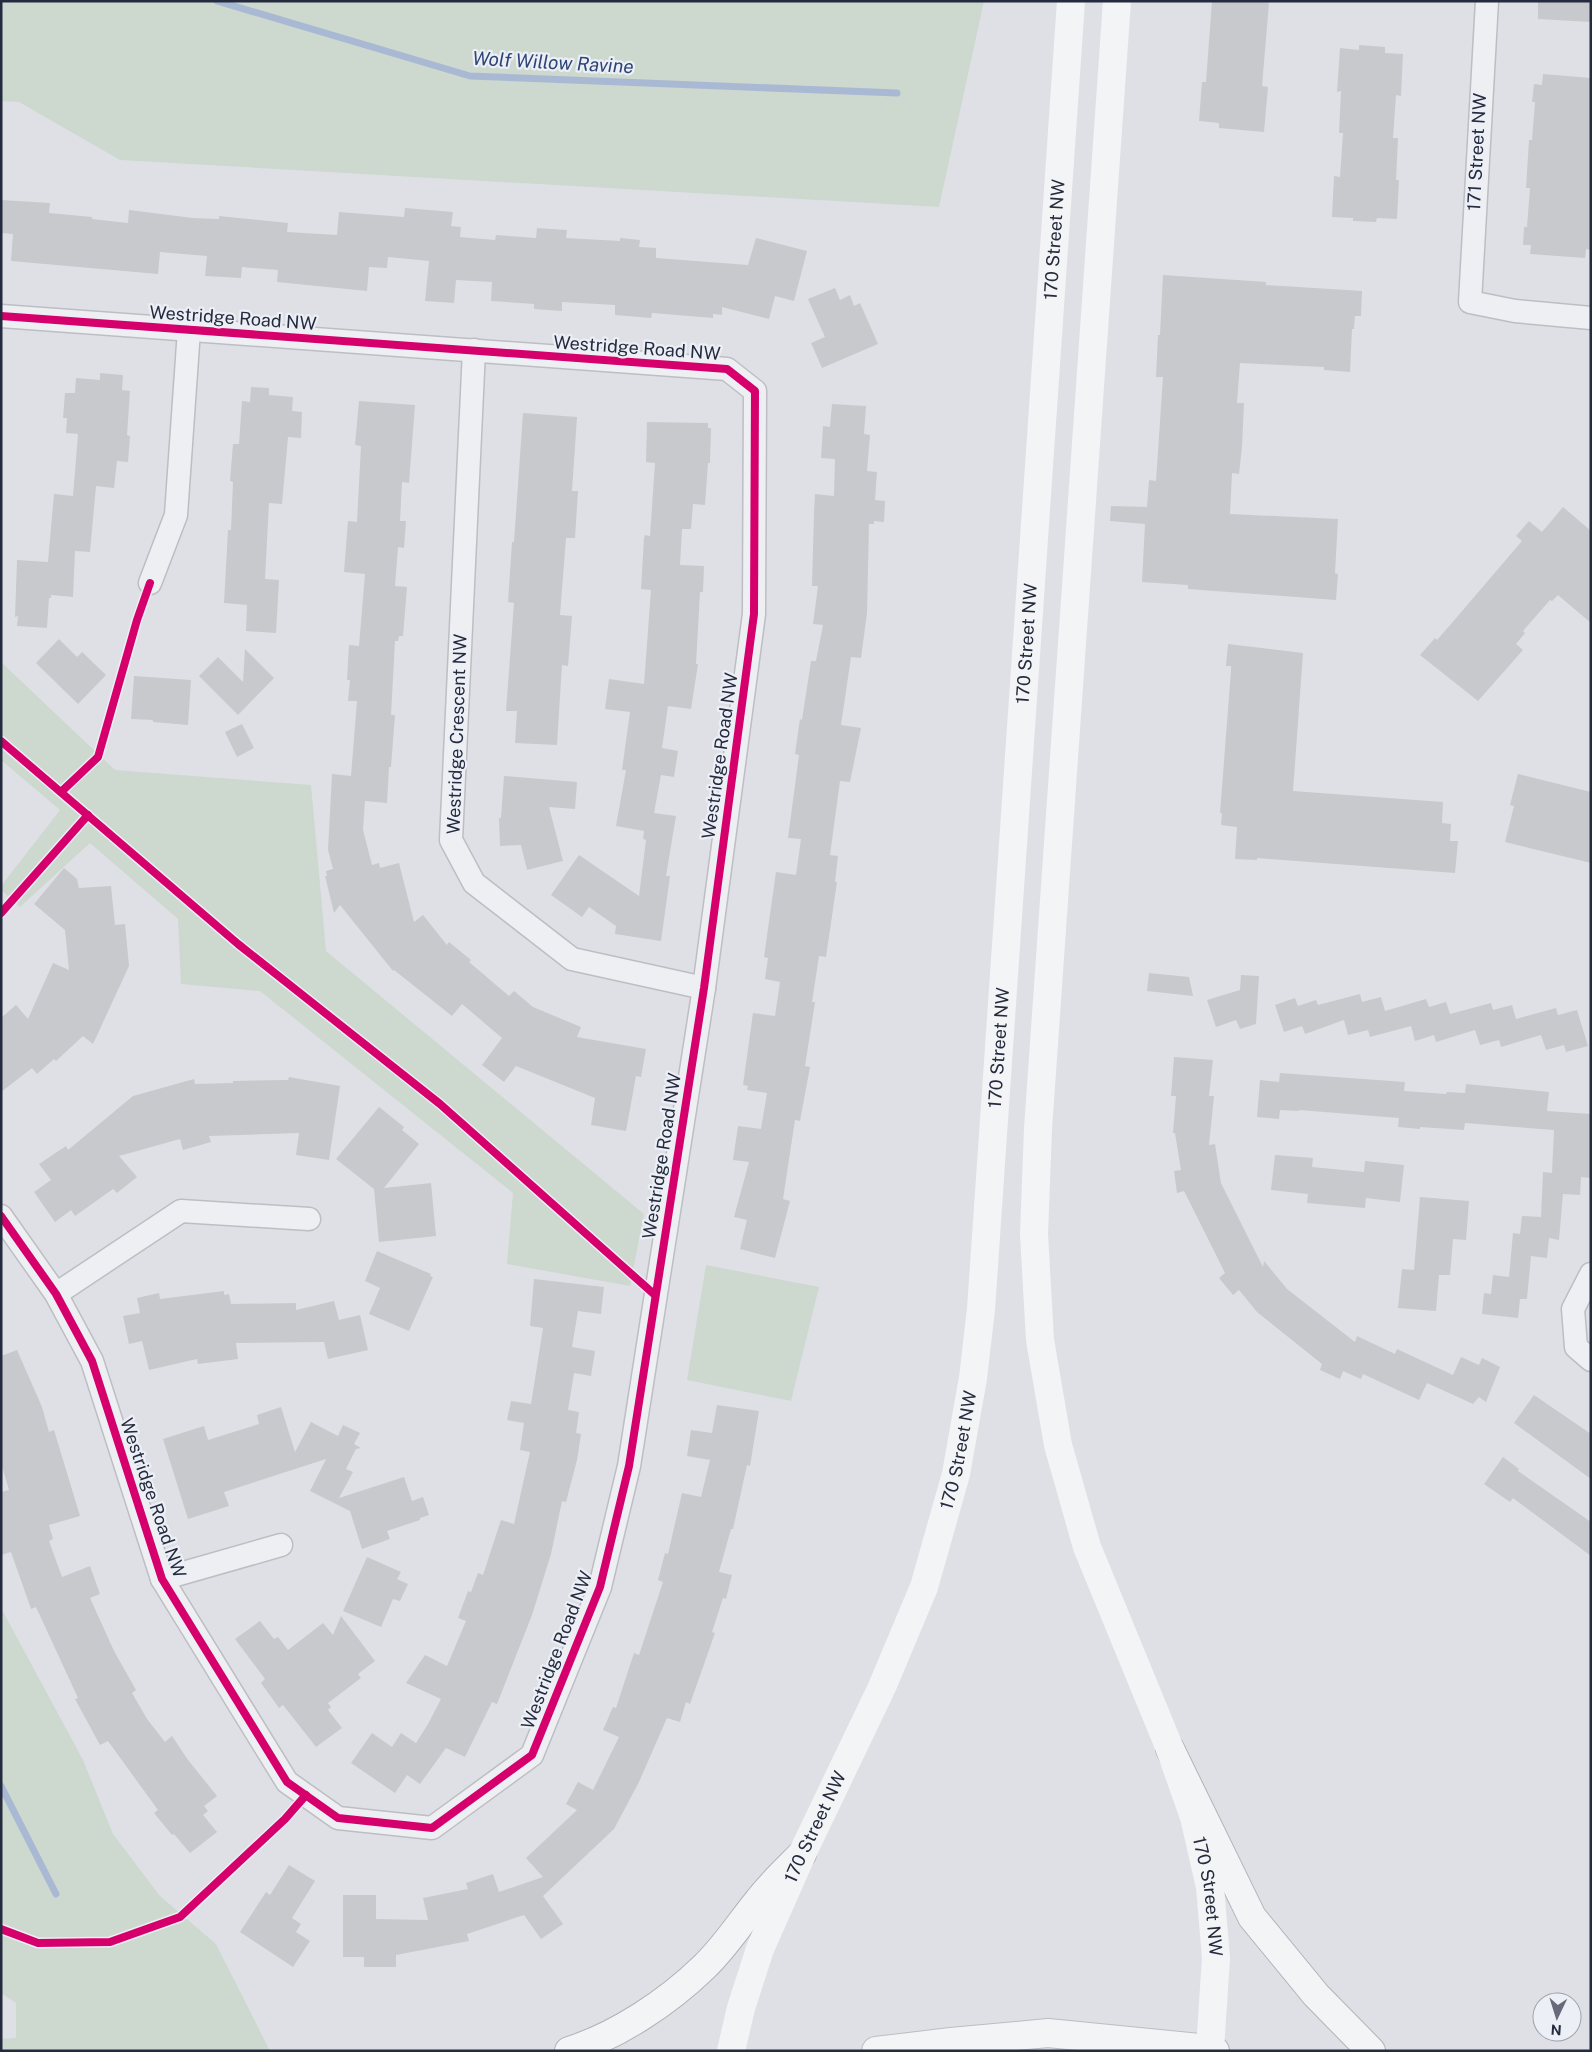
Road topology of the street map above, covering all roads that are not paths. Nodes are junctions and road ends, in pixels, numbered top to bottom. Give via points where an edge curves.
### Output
1 (1071, 1) edge
2 (1117, 1) edge
3 (1486, 1) edge
4 (1, 316) edge
5 (1591, 318) edge
6 (189, 330) junction
7 (474, 350) junction
8 (150, 583) dead end
9 (704, 988) junction
10 (1, 1216) edge
11 (309, 1218) dead end
12 (1591, 1274) edge
13 (56, 1294) junction
14 (1583, 1354) edge
15 (281, 1545) dead end
16 (162, 1579) junction
17 (1170, 1749) junction
18 (802, 1854) junction
19 (1048, 2033) junction
20 (1212, 2050) edge
21 (569, 2051) edge
22 (731, 2051) edge
23 (876, 2051) edge
24 (1078, 2051) edge
25 (1371, 2051) edge

1 - 18 main road, 170 Street NW via 973,1378 956,1474 924,1587 882,1687
2 - 17 main road, 170 Street NW via 1038,1129 1034,1234 1040,1340 1058,1445 1087,1546
3 - 5 street, 171 Street NW via 1470,302 1515,311
4 - 6 street, Westridge Road NW
6 - 7 street, Westridge Road NW
6 - 8 street, Westridge Road NW via 176,514
7 - 9 street, Westridge Crescent NW via 451,840 474,883 572,959
7 - 9 street, Westridge Road NW via 727,369 755,391 754,614
9 - 16 street, Westridge Road NW via 628,1466 600,1587 532,1755 432,1828 338,1818 287,1782
10 - 13 street, Westridge Road NW
11 - 13 street via 181,1211
12 - 14 street via 1574,1309
13 - 16 street, Westridge Road NW via 92,1361
15 - 16 street, Westridge Road NW
17 - 20 main road, 170 Street NW via 1194,1817 1210,1886 1216,1958
17 - 25 main road via 1252,1917 1316,1995
18 - 21 main road via 758,1900 704,1967 654,2008 592,2044
18 - 22 main road, 170 Street NW via 760,1949
19 - 20 main road
19 - 23 main road
19 - 24 main road

